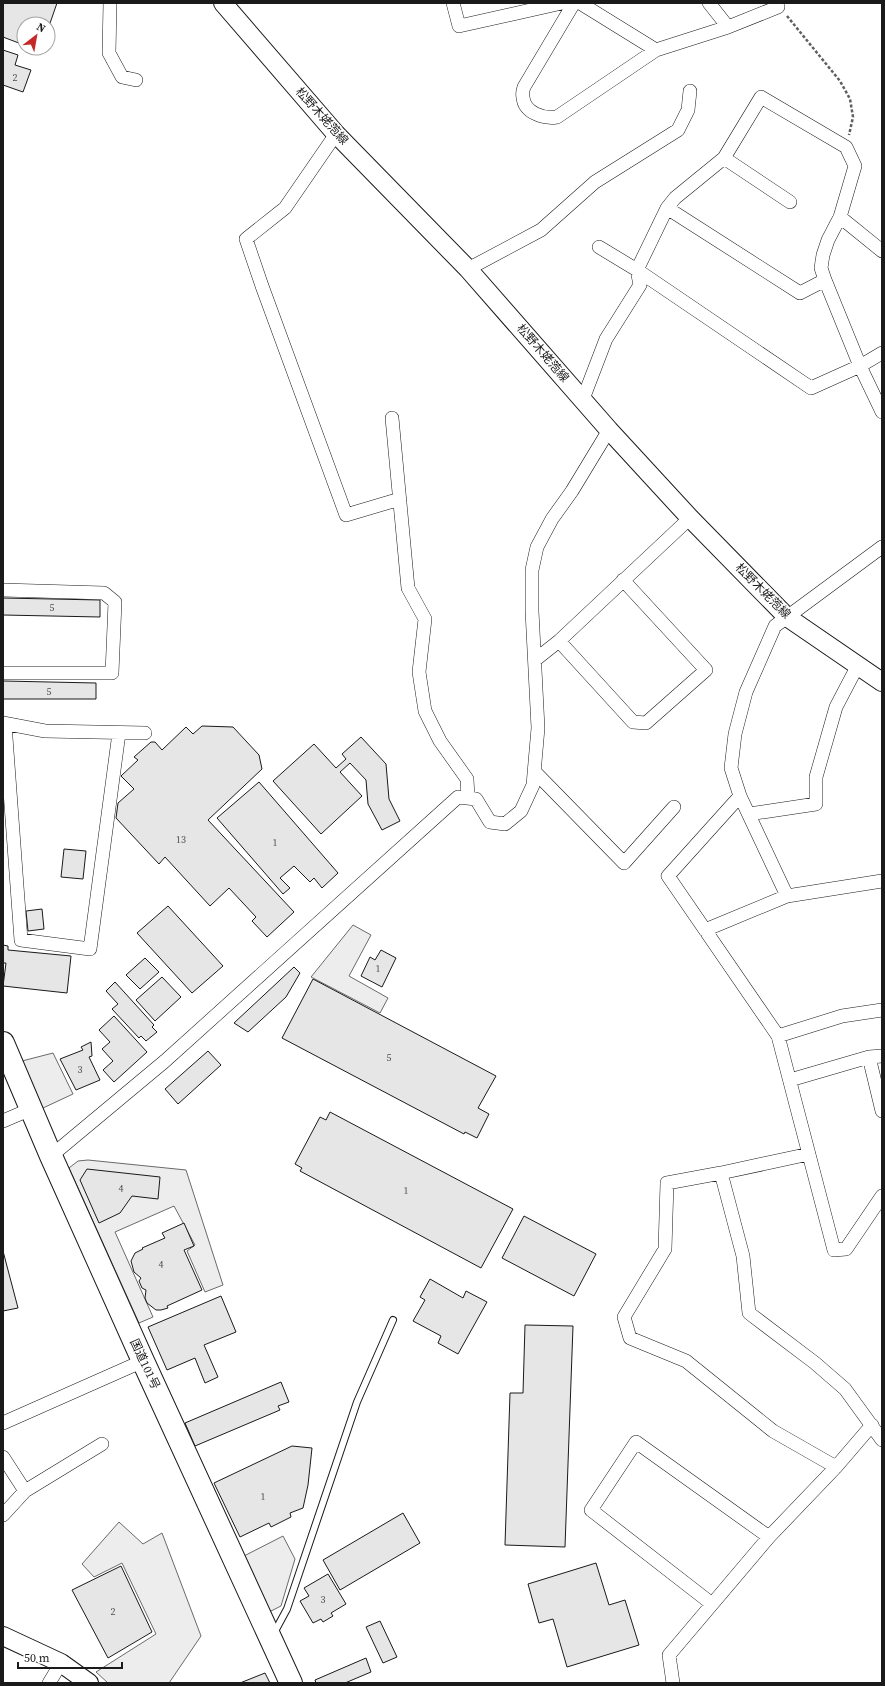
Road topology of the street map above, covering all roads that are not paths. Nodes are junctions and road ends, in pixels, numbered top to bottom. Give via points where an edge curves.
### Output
1 (110, 3) edge
2 (223, 3) edge
3 (453, 3) edge
4 (562, 3) edge
5 (574, 3) edge
6 (580, 3) edge
7 (709, 3) edge
8 (778, 7) road end
9 (728, 27) junction
10 (656, 50) junction
11 (136, 80) dead end
12 (690, 91) dead end
13 (336, 134) junction
14 (724, 158) junction
15 (790, 202) dead end
16 (667, 208) junction
17 (840, 217) junction
18 (599, 247) dead end
19 (882, 251) edge
20 (468, 269) junction
21 (637, 270) junction
22 (825, 280) junction
23 (882, 353) edge
24 (860, 366) junction
25 (583, 399) junction
26 (882, 412) edge
27 (392, 418) dead end
28 (608, 430) junction
29 (400, 499) junction
30 (690, 518) junction
31 (882, 547) edge
32 (623, 580) junction
33 (3, 590) edge
34 (787, 617) junction
35 (559, 641) junction
36 (535, 660) junction
37 (858, 665) junction
38 (3, 673) edge
39 (882, 682) edge
40 (4, 723) edge
41 (119, 732) junction
42 (145, 733) dead end
43 (534, 772) junction
44 (740, 796) junction
45 (468, 798) junction
46 (674, 807) dead end
47 (749, 814) junction
48 (882, 881) edge
49 (787, 896) junction
50 (705, 930) junction
51 (882, 1010) edge
52 (778, 1036) junction
53 (3, 1043) edge
54 (876, 1057) edge
55 (790, 1080) junction
56 (31, 1109) junction
57 (882, 1110) edge
58 (3, 1121) edge
59 (809, 1154) junction
60 (51, 1156) junction
61 (721, 1173) junction
62 (882, 1196) edge
63 (393, 1320) dead end
64 (143, 1362) junction
65 (3, 1423) edge
66 (872, 1425) junction
67 (882, 1440) edge
68 (102, 1444) dead end
69 (3, 1457) edge
70 (836, 1467) junction
71 (25, 1491) junction
72 (3, 1514) edge
73 (769, 1537) junction
74 (712, 1604) junction
75 (3, 1636) edge
76 (271, 1638) junction
77 (61, 1663) junction
78 (49, 1683) edge
79 (89, 1683) edge
80 (291, 1683) edge
81 (674, 1683) edge

1 - 11 street via 109,53 122,77
2 - 13 main road, 松野木姥萢線
3 - 4 street via 459,26
5 - 10 street via 524,88 522,98 535,115 548,119 557,118
6 - 10 street
7 - 9 street
8 - 9 street
9 - 10 street
12 - 20 street via 688,110 678,130 595,182 541,230
13 - 20 main road, 松野木姥萢線
13 - 29 street via 285,208 246,239 346,515
14 - 15 street
14 - 16 street via 675,198
14 - 17 street via 761,97 846,147 856,166
16 - 21 street
16 - 22 street via 800,292
17 - 19 street
17 - 22 street via 823,255 821,268
18 - 21 street
20 - 25 main road, 松野木姥萢線
21 - 24 street via 811,388
21 - 25 street via 640,285 606,339
22 - 24 street
23 - 24 street
24 - 26 street
25 - 28 main road, 松野木姥萢線
27 - 29 street
28 - 30 main road, 松野木姥萢線
28 - 36 street via 537,547 532,570
29 - 45 street via 408,588 425,619 420,672 425,711 440,741 467,779
30 - 32 street
30 - 34 main road, 松野木姥萢線
31 - 34 street
32 - 35 street
32 - 35 street via 706,670 646,723 633,722
33 - 38 street via 104,593 115,602 112,673
34 - 37 main road, 松野木姥萢線
34 - 44 street via 775,626 746,692 735,734 731,768
35 - 36 street
36 - 43 street via 538,728
37 - 39 main road, 松野木姥萢線
37 - 47 street via 836,707 816,777 816,804
40 - 41 street via 45,731
40 - 41 street via 21,940 90,949
41 - 42 street
43 - 45 street via 533,785 521,811 505,824 490,822 476,799
43 - 46 street via 624,863
44 - 47 street
44 - 50 street via 668,876
45 - 60 street via 458,797 165,1061
47 - 49 street
48 - 49 street
49 - 50 street
50 - 52 street
51 - 52 street via 842,1016
52 - 55 street
53 - 56 highway, 国道101号
54 - 55 street
54 - 57 street
55 - 59 street
56 - 58 street
56 - 60 highway, 国道101号
59 - 61 street
59 - 62 street via 834,1250 846,1249
60 - 64 highway, 国道101号
61 - 66 street via 743,1256 749,1314 815,1363 845,1389
61 - 70 street via 667,1182 665,1249 624,1317 630,1338 686,1360 773,1431
63 - 76 lane via 357,1402 287,1609
64 - 65 street
64 - 76 highway, 国道101号
66 - 67 street
66 - 70 street
68 - 71 street
69 - 71 street
70 - 73 street
71 - 72 street
73 - 74 street
73 - 74 street via 636,1442 591,1510
74 - 81 street via 669,1655
75 - 77 main road
76 - 80 highway, 国道101号
77 - 78 street
77 - 79 main road

